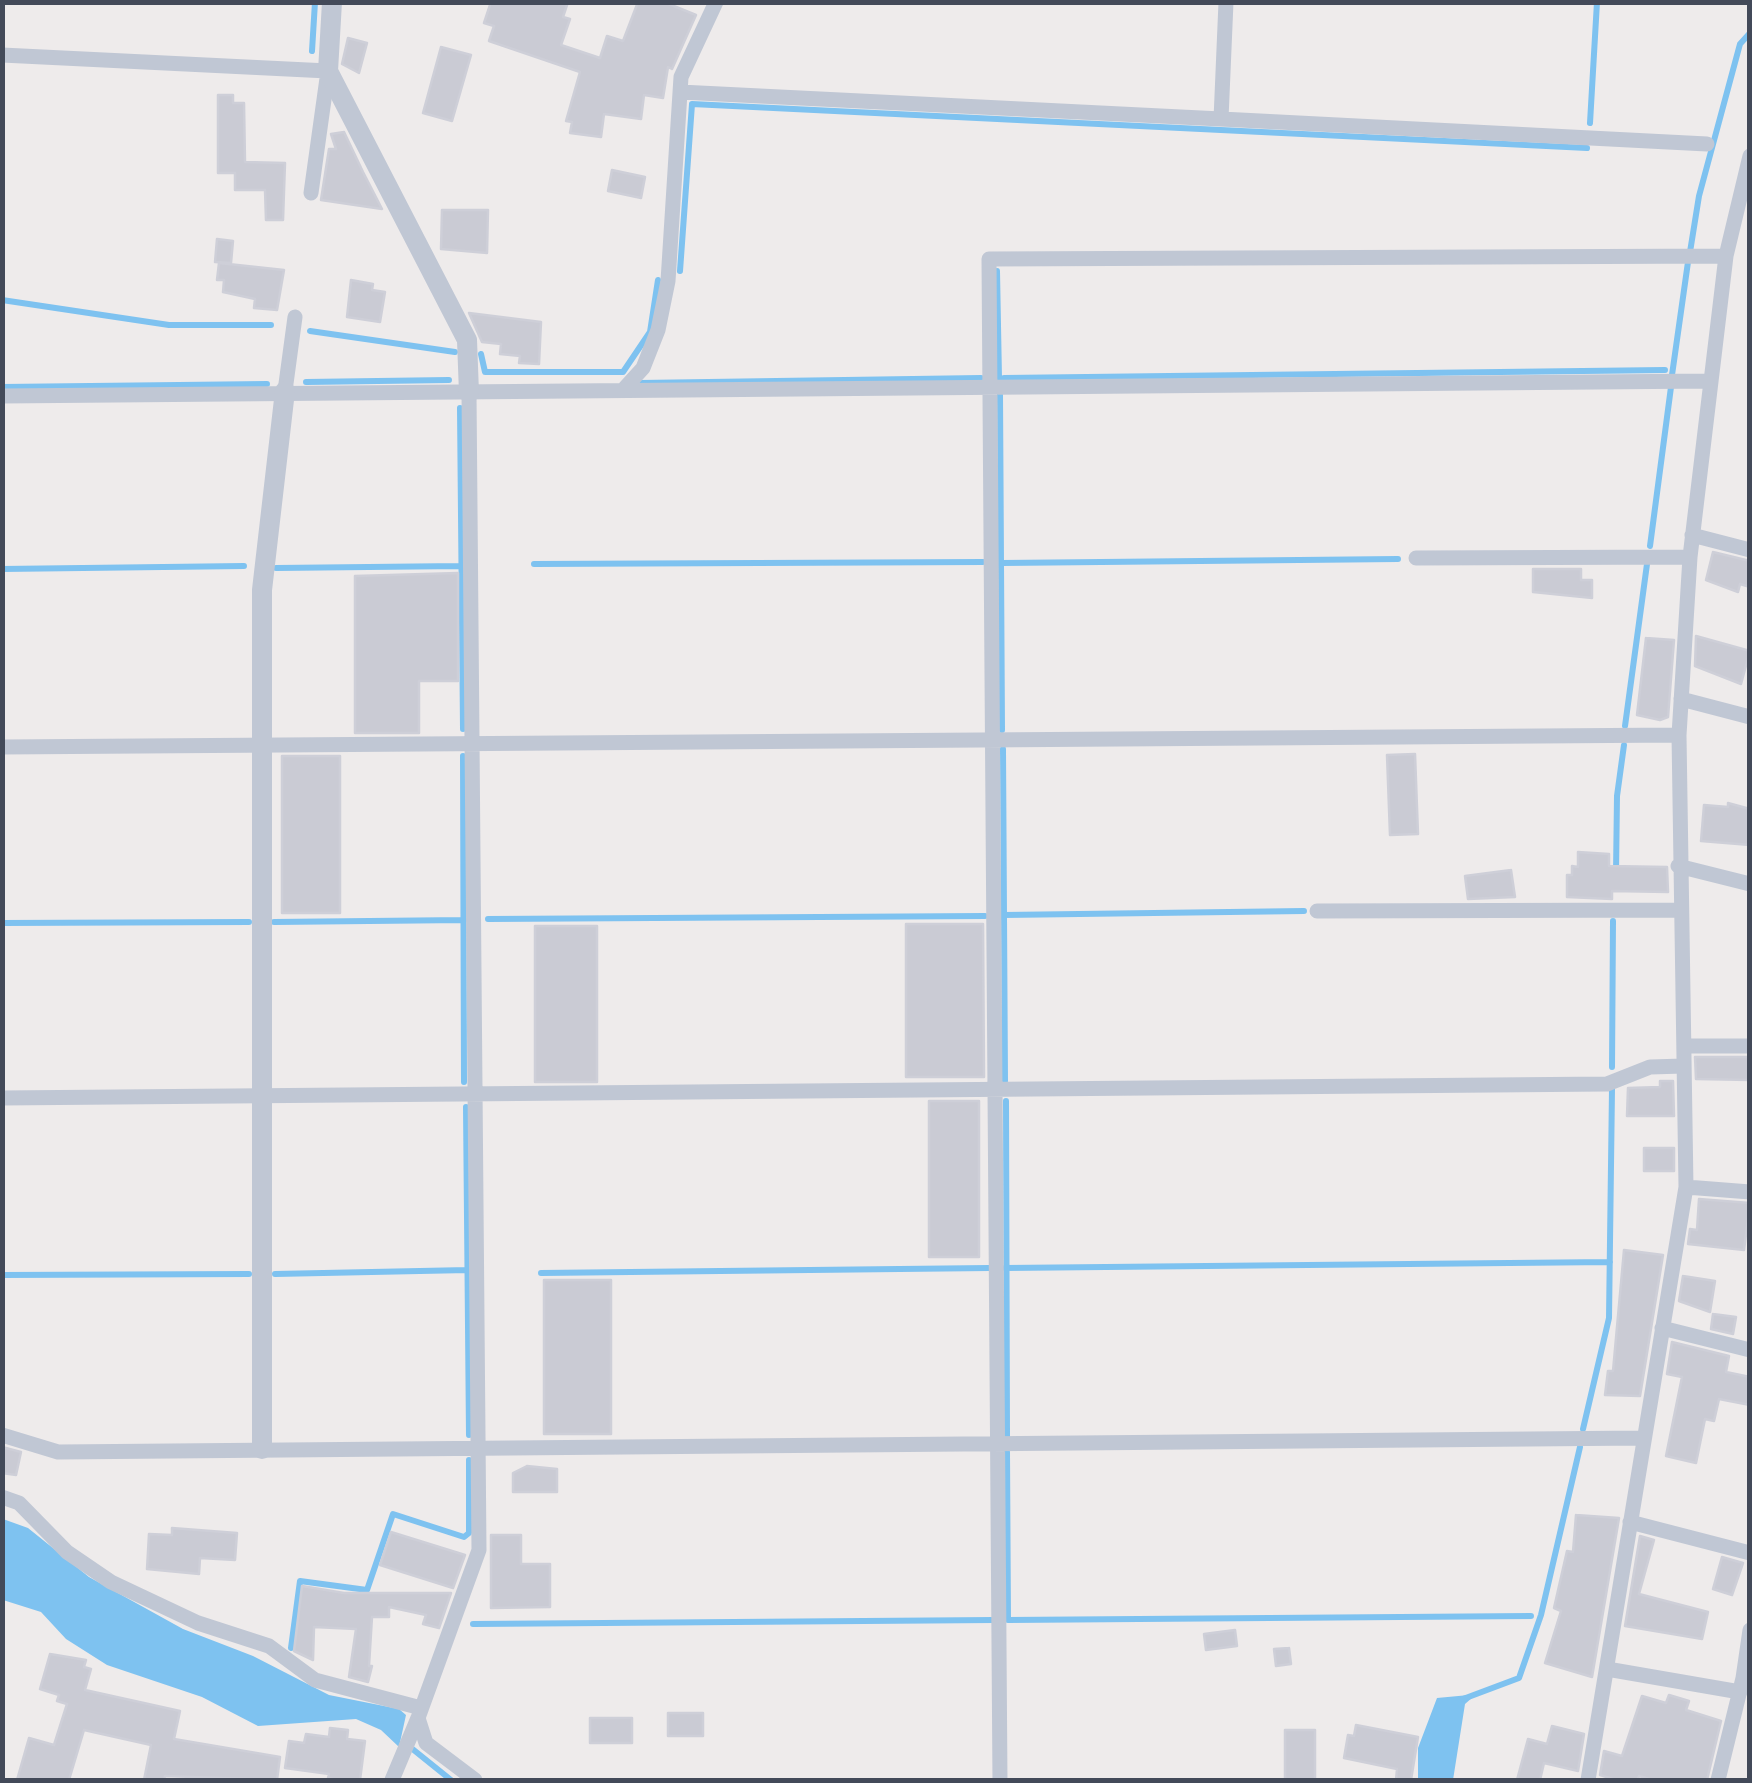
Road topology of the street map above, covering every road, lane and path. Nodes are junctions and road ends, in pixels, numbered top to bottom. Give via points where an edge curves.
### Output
1 (332, 2) edge
2 (694, 2) edge
3 (1226, 2) edge
4 (714, 6) edge
5 (2, 54) edge
6 (328, 71) junction
7 (680, 92) junction
8 (1220, 119) junction
9 (1708, 144) dead end
10 (1750, 156) edge
11 (311, 193) dead end
12 (1726, 256) junction
13 (294, 317) dead end
14 (1708, 381) junction
15 (991, 388) junction
16 (623, 390) junction
17 (285, 391) junction
18 (469, 393) junction
19 (2, 396) edge
20 (1692, 535) junction
21 (1750, 550) edge
22 (1690, 557) junction
23 (1416, 558) dead end
24 (1681, 698) junction
25 (1750, 717) edge
26 (1679, 736) junction
27 (993, 738) junction
28 (472, 743) junction
29 (262, 744) junction
30 (2, 747) edge
31 (1678, 866) junction
32 (1750, 884) edge
33 (1678, 910) junction
34 (1318, 911) dead end
35 (1684, 1046) junction
36 (1750, 1046) edge
37 (1684, 1066) junction
38 (997, 1090) junction
39 (263, 1096) junction
40 (475, 1096) junction
41 (2, 1098) edge
42 (1686, 1187) junction
43 (1750, 1192) edge
44 (1662, 1328) junction
45 (1750, 1350) edge
46 (2, 1435) edge
47 (1643, 1438) junction
48 (998, 1444) junction
49 (478, 1448) junction
50 (262, 1449) junction
51 (2, 1497) edge
52 (1630, 1522) junction
53 (1750, 1553) edge
54 (1750, 1630) edge
55 (1607, 1669) junction
56 (1740, 1692) junction
57 (419, 1713) junction
58 (392, 1780) edge
59 (476, 1780) edge
60 (1000, 1780) edge
61 (1588, 1780) edge
62 (1718, 1780) edge

1 - 6 street
2 - 4 street
3 - 8 street
4 - 7 street
5 - 6 street
6 - 11 street
6 - 18 street via 470,346
7 - 8 street
7 - 16 street via 668,281 648,356
8 - 9 street
10 - 12 street
12 - 14 street
12 - 15 street via 989,259
13 - 17 street
14 - 15 street
14 - 20 street
15 - 16 street
15 - 27 street
16 - 18 street
17 - 18 street
17 - 19 street
17 - 29 street via 262,590
18 - 28 street
20 - 21 street
20 - 22 street
22 - 23 street
22 - 24 street
24 - 25 street
24 - 26 street
26 - 27 street
26 - 31 street
27 - 28 street
27 - 38 street
28 - 29 street
28 - 40 street
29 - 30 street
29 - 39 street
31 - 32 street
31 - 33 street
33 - 34 street
33 - 35 street
35 - 36 street
35 - 37 street
37 - 38 street via 1638,1070 1607,1084
37 - 42 street
38 - 40 street
38 - 48 street
39 - 40 street
39 - 41 street
39 - 50 street
40 - 49 street
42 - 43 street
42 - 44 street
44 - 45 street
44 - 47 street
46 - 50 street via 58,1452
47 - 48 street
47 - 52 street
48 - 49 street
48 - 60 street
49 - 50 street
49 - 57 street via 479,1550
51 - 57 street via 111,1582 198,1624 270,1646 315,1680
52 - 53 street
52 - 55 street
54 - 56 street
55 - 56 street
55 - 61 street
56 - 62 street
57 - 58 street
57 - 59 street via 426,1742

